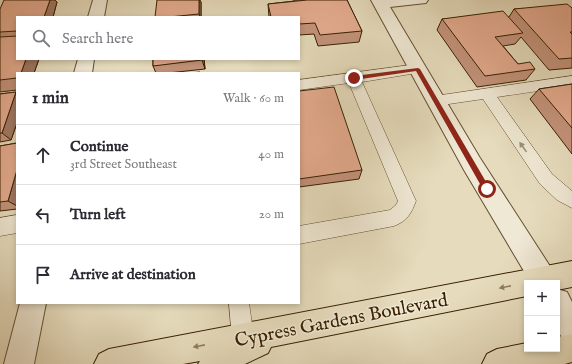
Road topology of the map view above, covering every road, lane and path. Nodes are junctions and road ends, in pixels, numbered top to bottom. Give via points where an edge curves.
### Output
1 (100, 0) edge
2 (421, 0) edge
3 (379, 2) edge
4 (96, 16) edge
5 (86, 60) edge
6 (418, 69) junction
7 (83, 72) edge
8 (354, 78) junction
9 (572, 81) edge
10 (300, 85) edge
11 (486, 93) junction
12 (435, 100) junction
13 (572, 200) edge
14 (16, 224) edge
15 (0, 227) edge
16 (300, 235) edge
17 (572, 274) edge
18 (544, 280) edge
19 (549, 280) edge
20 (524, 285) edge
21 (33, 304) edge
22 (239, 304) edge
23 (560, 307) edge
24 (572, 328) edge
25 (288, 329) junction
26 (243, 338) junction
27 (572, 348) edge
28 (19, 364) edge
29 (109, 364) edge
30 (213, 364) edge
31 (497, 364) edge

1 - 4 street
2 - 3 street
3 - 6 street
5 - 7 street
6 - 8 lane
6 - 12 street
8 - 10 lane
8 - 16 lane via 408,201 403,211 394,218
9 - 11 lane
11 - 12 lane
13 -> 11 lane via 546,179
12 - 18 street via 483,183
14 - 15 lane
17 - 19 main road, Cypress Gardens Boulevard
20 -> 25 main road, Cypress Gardens Boulevard
21 - 28 street
22 - 26 lane
23 - 24 street
25 - 26 main road, Cypress Gardens Boulevard
25 - 30 main road
26 -> 29 main road, Cypress Gardens Boulevard
27 - 31 main road

